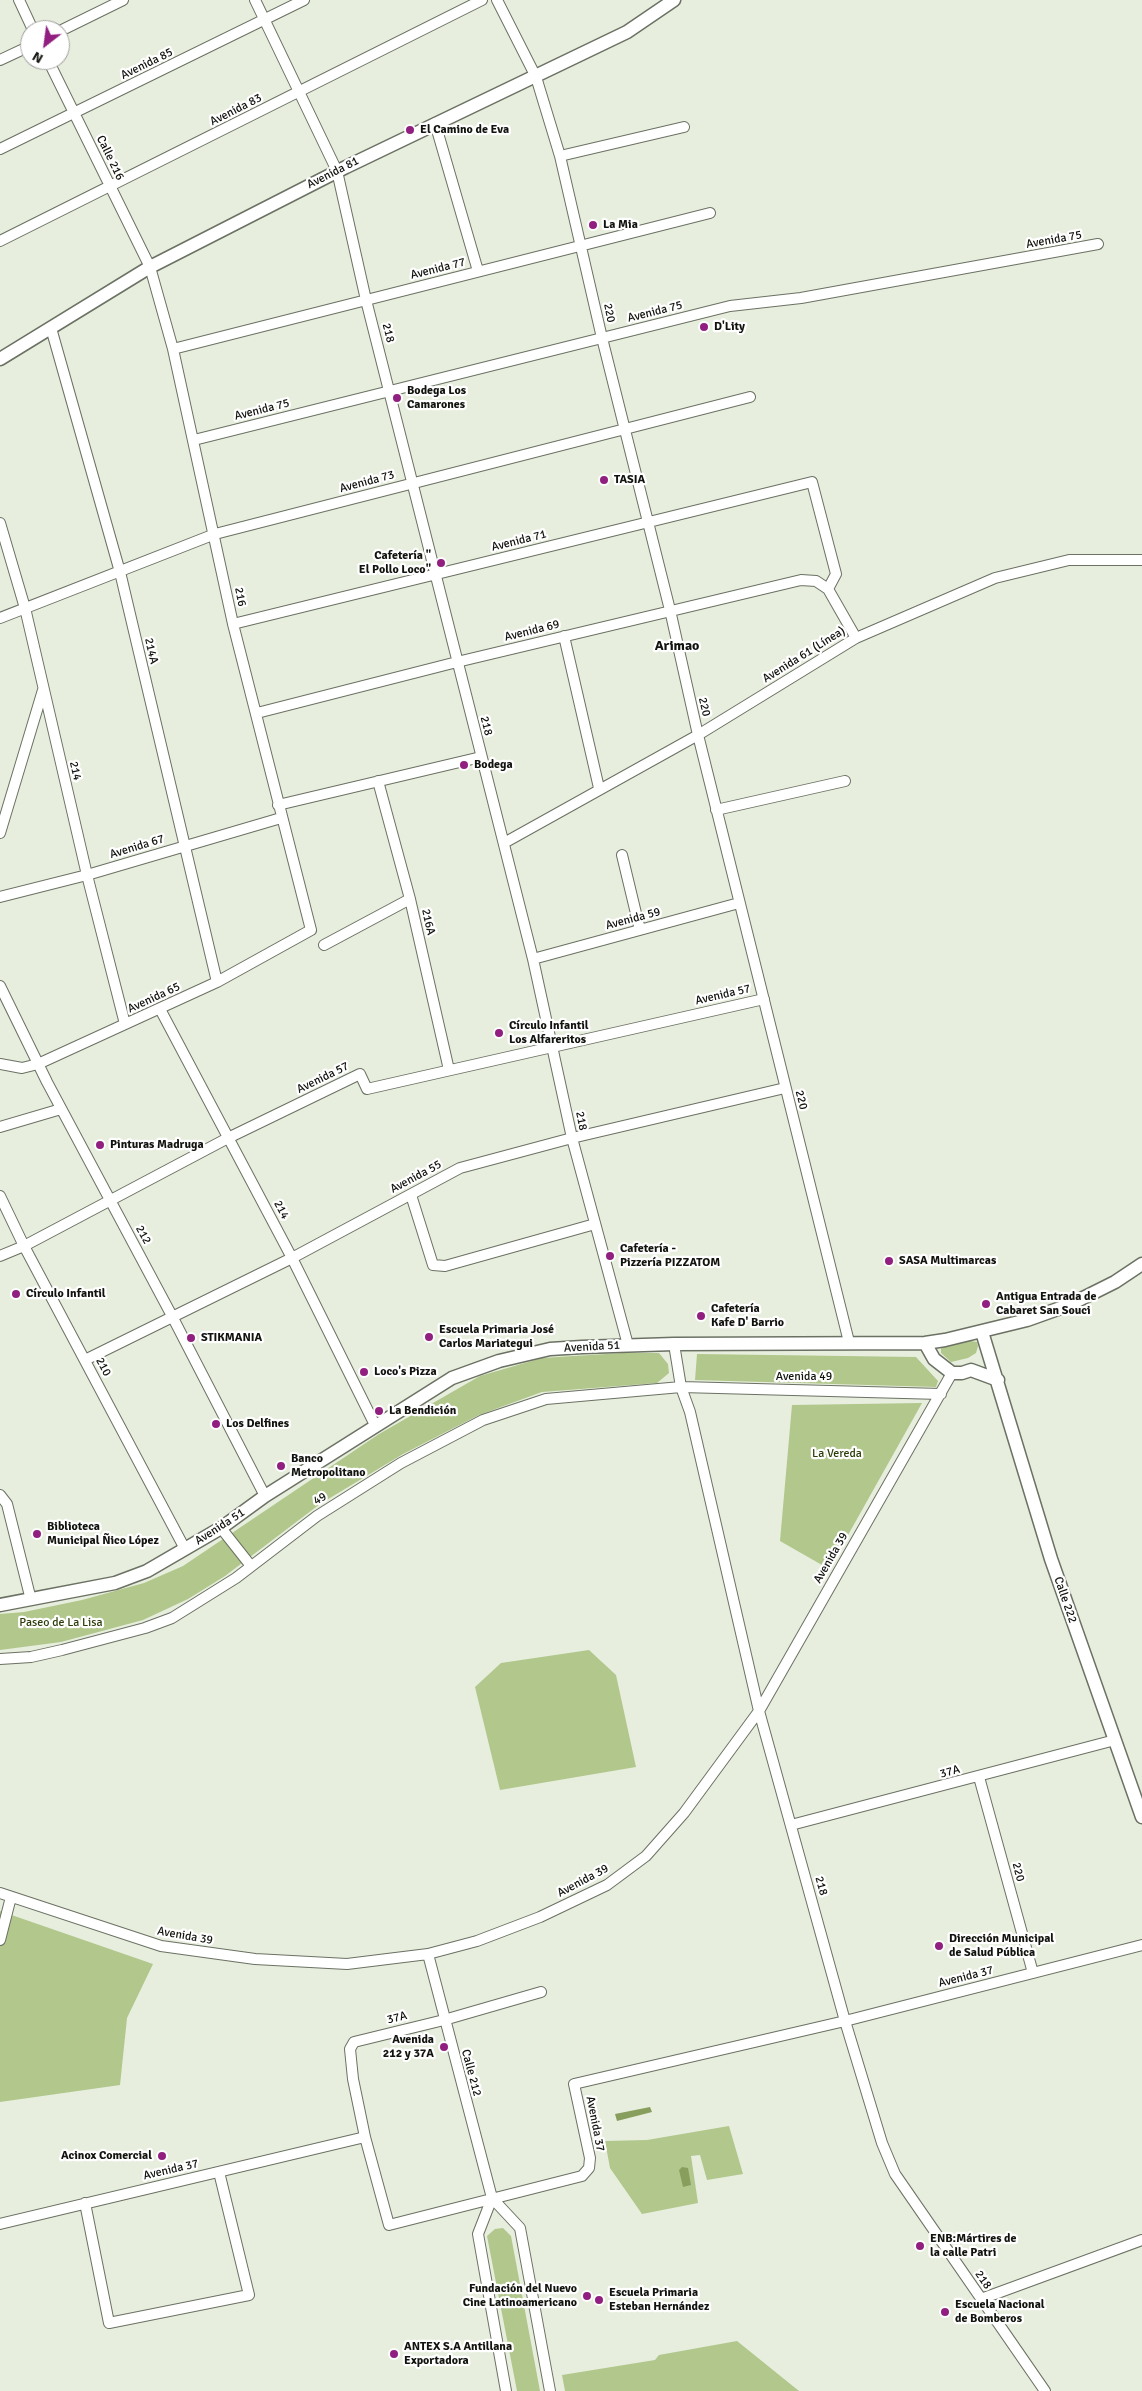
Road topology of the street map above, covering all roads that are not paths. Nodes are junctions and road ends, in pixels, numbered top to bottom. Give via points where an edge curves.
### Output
1 (19, 0) edge
2 (123, 0) edge
3 (255, 0) edge
4 (304, 0) edge
5 (482, 0) edge
6 (497, 0) edge
7 (674, 0) edge
8 (28, 20) edge
9 (264, 20) junction
10 (70, 26) edge
11 (20, 51) edge
12 (0, 60) edge
13 (53, 70) edge
14 (536, 77) junction
15 (300, 92) junction
16 (74, 113) junction
17 (435, 123) junction
18 (684, 128) dead end
19 (0, 149) edge
20 (560, 156) junction
21 (337, 171) junction
22 (111, 187) junction
23 (710, 213) dead end
24 (0, 241) edge
25 (1098, 244) dead end
26 (582, 245) junction
27 (150, 267) junction
28 (478, 272) junction
29 (366, 300) junction
30 (51, 328) junction
31 (602, 338) junction
32 (173, 348) junction
33 (0, 360) edge
34 (390, 391) junction
35 (750, 396) dead end
36 (626, 428) junction
37 (194, 440) junction
38 (412, 483) junction
39 (0, 523) edge
40 (648, 523) junction
41 (215, 534) junction
42 (1142, 560) edge
43 (120, 572) junction
44 (435, 575) junction
45 (828, 589) junction
46 (25, 608) junction
47 (670, 610) junction
48 (0, 618) edge
49 (233, 624) junction
50 (564, 636) junction
51 (856, 638) junction
52 (458, 662) junction
53 (43, 690) junction
54 (257, 713) junction
55 (698, 735) junction
56 (481, 757) junction
57 (378, 781) junction
58 (846, 781) dead end
59 (599, 788) junction
60 (278, 805) junction
61 (716, 810) junction
62 (281, 818) junction
63 (0, 833) edge
64 (504, 843) junction
65 (184, 846) junction
66 (622, 855) dead end
67 (87, 875) junction
68 (0, 897) edge
69 (410, 899) junction
70 (739, 902) junction
71 (311, 930) joint
72 (640, 930) junction
73 (324, 945) dead end
74 (533, 959) junction
75 (217, 982) junction
76 (0, 986) edge
77 (764, 999) junction
78 (160, 1009) junction
79 (125, 1024) junction
80 (552, 1046) junction
81 (0, 1064) edge
82 (38, 1064) junction
83 (449, 1070) junction
84 (786, 1088) junction
85 (61, 1109) junction
86 (0, 1127) edge
87 (228, 1138) junction
88 (572, 1138) junction
89 (411, 1195) junction
90 (0, 1196) edge
91 (109, 1200) junction
92 (595, 1224) junction
93 (24, 1246) junction
94 (0, 1256) edge
95 (292, 1258) junction
96 (1142, 1264) edge
97 (172, 1316) junction
98 (982, 1332) junction
99 (849, 1342) junction
100 (925, 1343) junction
101 (674, 1344) junction
102 (628, 1345) junction
103 (988, 1349) junction
104 (85, 1360) junction
105 (972, 1370) junction
106 (952, 1373) junction
107 (998, 1380) junction
108 (681, 1387) junction
109 (666, 1388) joint
110 (941, 1394) junction
111 (375, 1425) junction
112 (0, 1495) edge
113 (265, 1496) junction
114 (221, 1528) junction
115 (185, 1549) junction
116 (251, 1566) junction
117 (31, 1600) junction
118 (0, 1605) edge
119 (0, 1659) edge
120 (759, 1711) junction
121 (1115, 1740) junction
122 (979, 1777) junction
123 (1142, 1817) edge
124 (791, 1825) junction
125 (0, 1893) edge
126 (11, 1897) junction
127 (0, 1940) edge
128 (1142, 1945) edge
129 (428, 1954) junction
130 (1033, 1973) junction
131 (541, 1992) dead end
132 (444, 2020) junction
133 (845, 2020) junction
134 (365, 2137) junction
135 (219, 2172) junction
136 (492, 2198) junction
137 (85, 2203) junction
138 (0, 2224) edge
139 (1142, 2240) edge
140 (981, 2299) junction
141 (506, 2391) edge
142 (550, 2391) edge
143 (1045, 2391) edge

1 - 8 street
2 - 10 street
3 - 9 street, 218
4 - 9 street, Avenida 85
5 - 15 street, Avenida 83
6 - 14 street, 220
7 - 14 main road, Avenida 81 via 627,32
9 - 15 street, 218
9 - 16 street, Avenida 85
11 - 12 street
13 - 16 street, Calle 216
14 - 17 main road, Avenida 81
14 - 20 street, 220
15 - 21 street, 218
15 - 22 street, Avenida 83
16 - 19 street, Avenida 85
16 - 22 street, Calle 216
17 - 21 main road, Avenida 81
17 - 28 street
18 - 20 street
20 - 26 street, 220
21 - 27 main road, Avenida 81
21 - 29 street, 218
22 - 24 street, Avenida 83
22 - 27 street, Calle 216
23 - 26 street, Avenida 77
25 - 31 street, Avenida 75 via 801,298 730,306
26 - 28 street, Avenida 77
26 - 31 street, 220
27 - 30 main road, Avenida 81
27 - 32 street, 216
28 - 29 street, Avenida 77
29 - 32 street, Avenida 77
29 - 34 street, 218
30 - 33 main road, Avenida 81
30 - 43 street, 214A
31 - 34 street, Avenida 75
31 - 36 street, 220
32 - 37 street, 216
34 - 37 street, Avenida 75
34 - 38 street, 218
35 - 36 street, Avenida 73
36 - 38 street, Avenida 73
36 - 40 street, 220
37 - 41 street, 216
38 - 41 street, Avenida 73
38 - 44 street, 218
39 - 46 street, 214
40 - 44 street, Avenida 71
40 - 45 street, Avenida 71 via 812,482 836,574
40 - 47 street, 220
41 - 43 street, Avenida 73
41 - 49 street, 216
42 - 51 street, Avenida 61 (Línea) via 1069,560 995,578
43 - 46 street, Avenida 73
43 - 65 street, 214A
44 - 49 street, Avenida 71
44 - 52 street, 218
45 - 47 street, Avenida 69 via 816,581 801,580
45 - 51 street
46 - 48 street, Avenida 73
46 - 53 street, 214
47 - 50 street, Avenida 69
47 - 55 street, 220
49 - 54 street, 216
50 - 52 street, Avenida 69
50 - 59 street
51 - 55 street, Avenida 61 (Línea)
52 - 54 street, Avenida 69
52 - 56 street, 218
53 - 63 street
53 - 67 street, 214
54 - 60 street, 216
55 - 59 street, Avenida 61 (Línea)
55 - 61 street, 220
56 - 57 street
56 - 64 street, 218
57 - 60 street
57 - 69 street, 216A
58 - 61 street
59 - 64 street, Avenida 61 (Línea)
60 - 62 street, 216
61 - 70 street, 220
62 - 65 street, Avenida 67
62 - 71 street, 216
64 - 74 street, 218
65 - 67 street, Avenida 67
65 - 75 street, 214A
66 - 72 street
67 - 68 street, Avenida 67
67 - 79 street, 214
69 - 73 street
69 - 83 street, 216A
70 - 72 street, Avenida 59
70 - 77 street, 220
71 - 75 street, Avenida 65
72 - 74 street, Avenida 59
74 - 80 street, 218
75 - 78 street, Avenida 65
76 - 82 street, 212
77 - 80 street, Avenida 57
77 - 84 street, 220
78 - 79 street, Avenida 65
78 - 87 street, 214
79 - 82 street, Avenida 65
80 - 83 street, Avenida 57
80 - 88 street, 218
81 - 82 street, Avenida 65 via 22,1068
82 - 85 street, 212
83 - 87 street, Avenida 57 via 367,1089 360,1074
84 - 88 street, Avenida 55
84 - 99 street, 220
85 - 86 street
85 - 91 street, 212
87 - 91 street, Avenida 57
87 - 95 street, 214
88 - 89 street, Avenida 55 via 460,1168
88 - 92 street, 218
89 - 92 street via 433,1265 444,1266
89 - 95 street, Avenida 55
90 - 93 street, 210
91 - 93 street, Avenida 57
91 - 97 street, 212
92 - 102 street, 218
93 - 94 street, Avenida 57
93 - 104 street, 210
95 - 97 street, Avenida 55
95 - 111 street, 214
96 - 98 main road, Avenida 51 via 1069,1305
97 - 104 street, Avenida 55
97 - 113 street, 212
98 - 100 main road, Avenida 51
98 - 103 main road, Calle 222
99 - 100 main road, Avenida 51
99 - 101 main road, Avenida 51
100 - 106 main road via 934,1360
101 - 102 main road, Avenida 51
101 - 108 street, 218
102 - 111 main road, Avenida 51 via 550,1349 499,1361 452,1378
103 - 105 main road
103 - 107 main road, Calle 222
104 - 115 street, 210
105 - 106 main road
105 - 107 main road
106 - 110 street, Avenida 39
107 - 121 main road, Calle 222 via 1051,1559
108 - 109 street, Avenida 49
108 - 110 street, Avenida 49
108 - 120 street, 218 via 690,1412
109 - 116 street, 49 via 546,1399 482,1420 401,1463 317,1516
110 - 120 street, Avenida 39
111 - 113 main road, Avenida 51
112 - 117 street via 6,1504
113 - 114 main road, Avenida 51
114 - 115 main road, Avenida 51
114 - 116 street
115 - 117 main road, Avenida 51 via 134,1577
116 - 119 street, 49 via 172,1618 31,1657
117 - 118 main road, Avenida 51
120 - 124 street, 218
120 - 129 street, Avenida 39 via 684,1813 646,1856 607,1885 477,1941
121 - 122 street, 37A
121 - 123 main road, Calle 222
122 - 124 street, 37A
122 - 130 street, 220
124 - 133 street, 218
125 - 126 street, Avenida 39
126 - 127 street
126 - 129 street, Avenida 39 via 161,1946 246,1958 347,1964
128 - 130 street, Avenida 37
129 - 132 street, Calle 212
130 - 133 street, Avenida 37
131 - 132 street, 37A
132 - 134 street, 37A via 354,2042 350,2049 353,2079
132 - 136 street, Calle 212
133 - 136 street, Avenida 37 via 574,2084 590,2158 589,2168 582,2176
133 - 140 street, 218 via 882,2143 895,2174
134 - 135 street, Avenida 37
134 - 136 street, Avenida 37 via 389,2225
135 - 137 street, Avenida 37
135 - 137 street via 249,2295 109,2323
136 - 141 street via 478,2234
136 - 142 street, Calle 212 via 520,2228
137 - 138 street, Avenida 37
139 - 140 street
140 - 143 street, 218

